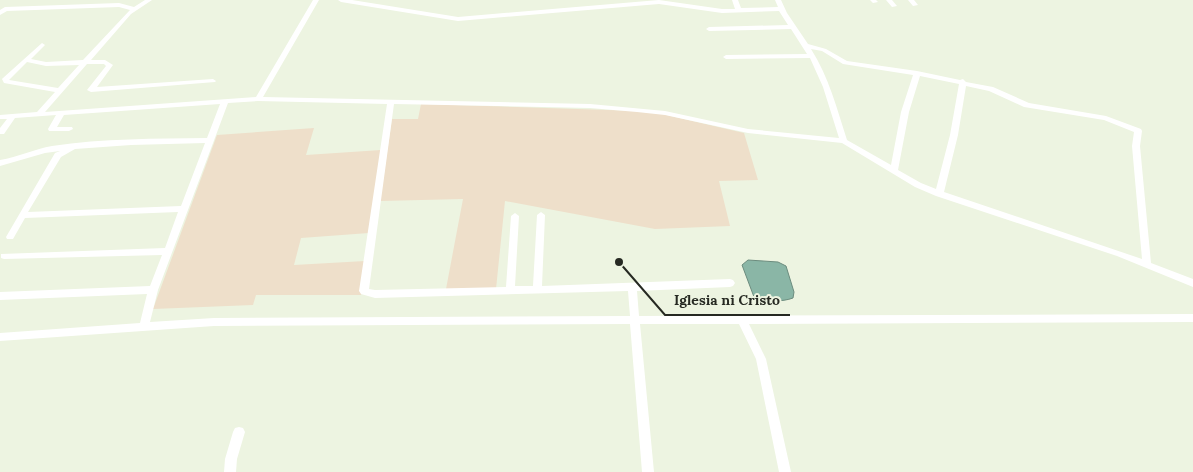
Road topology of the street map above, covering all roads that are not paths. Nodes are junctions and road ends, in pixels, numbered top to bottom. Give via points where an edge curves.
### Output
1 (148, 0) edge
2 (316, 0) edge
3 (341, 0) edge
4 (390, 0) edge
5 (734, 0) edge
6 (778, 0) edge
7 (889, 0) edge
8 (894, 6) dead end
9 (385, 8) junction
10 (134, 9) junction
11 (780, 9) junction
12 (739, 10) junction
13 (0, 13) edge
14 (794, 27) junction
15 (709, 29) dead end
16 (42, 45) dead end
17 (806, 46) junction
18 (812, 56) junction
19 (726, 57) dead end
20 (26, 60) junction
21 (83, 63) junction
22 (917, 72) junction
23 (213, 81) dead end
24 (963, 81) junction
25 (58, 90) junction
26 (258, 99) junction
27 (225, 101) junction
28 (391, 102) junction
29 (61, 113) junction
30 (38, 114) junction
31 (0, 117) edge
32 (12, 117) junction
33 (68, 129) dead end
34 (1, 132) dead end
35 (210, 140) junction
36 (844, 141) junction
37 (72, 147) junction
38 (0, 163) edge
39 (894, 171) junction
40 (938, 194) junction
41 (184, 209) junction
42 (22, 215) junction
43 (540, 215) dead end
44 (515, 216) dead end
45 (10, 236) dead end
46 (168, 250) junction
47 (4, 256) dead end
48 (1147, 264) junction
49 (1193, 283) edge
50 (730, 284) dead end
51 (632, 287) junction
52 (153, 290) junction
53 (537, 290) junction
54 (510, 291) junction
55 (0, 296) edge
56 (1193, 318) edge
57 (743, 320) junction
58 (636, 321) junction
59 (144, 327) junction
60 (0, 337) edge
61 (240, 432) dead end
62 (230, 472) edge
63 (648, 472) edge
64 (786, 472) edge

1 - 10 street
2 - 26 street
3 - 9 street
4 - 9 street
5 - 12 street
6 - 11 street
7 - 8 street
9 - 12 street via 458,19 659,2
10 - 13 street via 119,6 61,7 4,9
10 - 21 street
11 - 12 street
11 - 14 street
14 - 15 street
14 - 17 street
16 - 20 street
17 - 18 street
17 - 22 street via 824,50 845,63
18 - 19 street
18 - 36 street
20 - 21 street via 42,64
20 - 25 street via 6,82
21 - 23 street via 105,62 110,65 91,90
21 - 25 street
22 - 24 street
22 - 39 street via 905,112
24 - 40 street via 954,135
24 - 48 street via 997,91 1027,105 1098,116 1138,132 1136,146
25 - 30 street
26 - 27 street
26 - 28 street
27 - 29 street
27 - 35 street
28 - 36 street via 637,110 748,131
28 - 54 street via 364,291 375,294
29 - 30 street
29 - 33 street via 52,129
30 - 32 street
31 - 32 street
32 - 34 street
35 - 37 street
35 - 41 street
36 - 39 street
37 - 38 street via 42,151
37 - 42 street via 58,155
39 - 40 street
40 - 48 street
41 - 42 street
41 - 46 street
42 - 45 street
43 - 53 street
44 - 54 street
46 - 47 street
46 - 52 street
48 - 49 street
50 - 51 street
51 - 53 street
51 - 58 street
52 - 55 street
52 - 59 street
53 - 54 street
56 - 57 street
57 - 58 street
57 - 64 street via 745,332 761,359
58 - 59 street via 214,322
58 - 63 street
59 - 60 street
61 - 62 street

